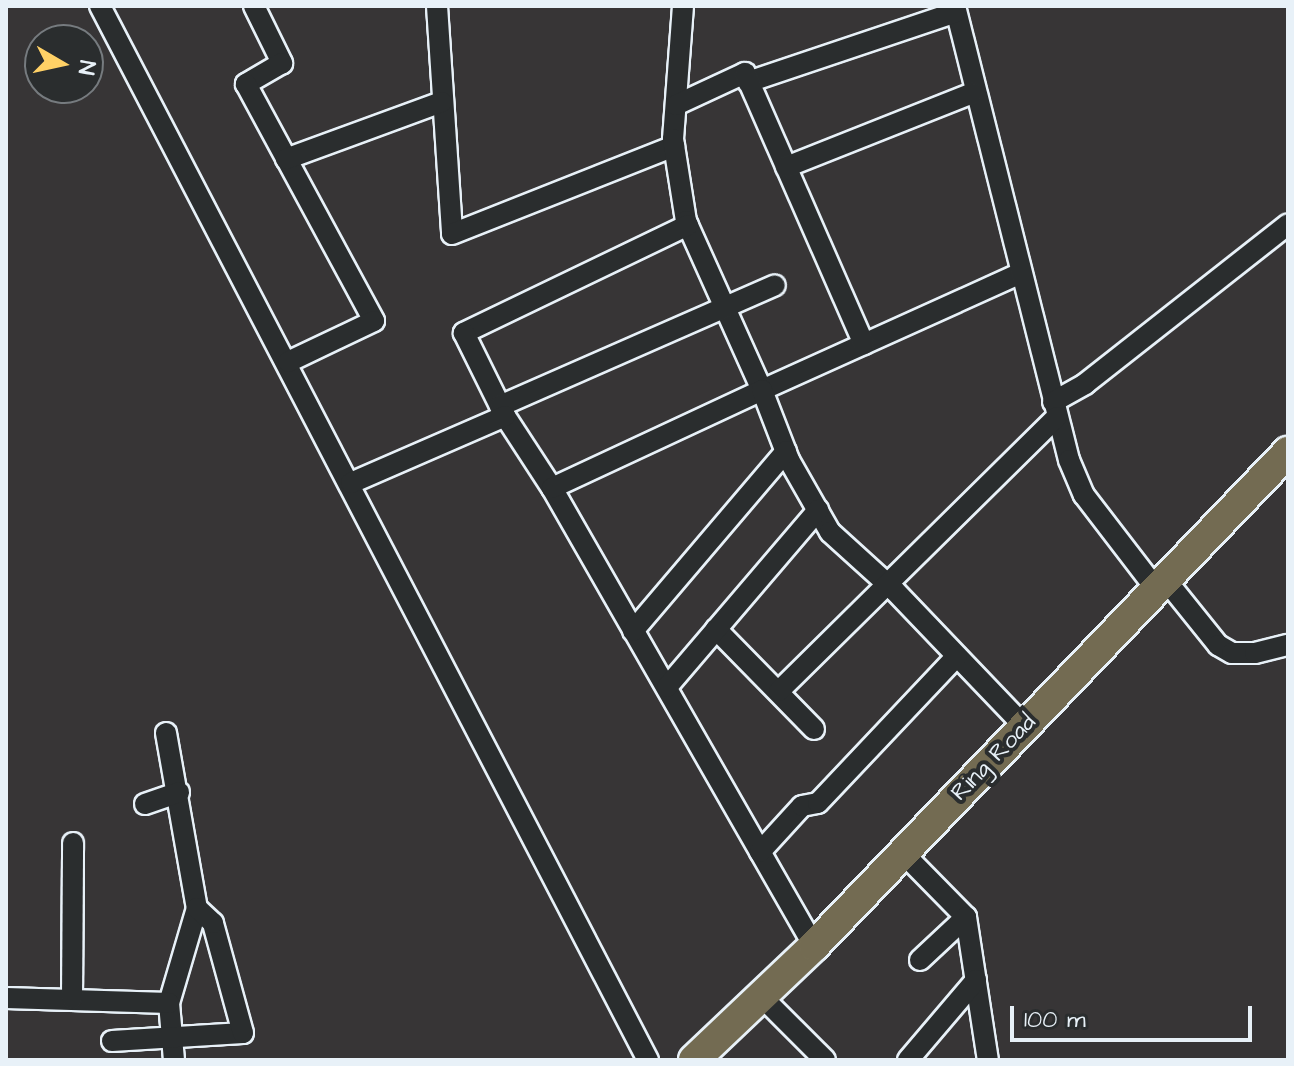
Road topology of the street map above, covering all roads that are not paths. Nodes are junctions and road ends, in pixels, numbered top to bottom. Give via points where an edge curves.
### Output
1 (100, 6) edge
2 (255, 6) edge
3 (437, 6) edge
4 (683, 6) edge
5 (955, 9) edge
6 (748, 82) junction
7 (973, 93) junction
8 (442, 102) junction
9 (676, 105) junction
10 (674, 146) junction
11 (286, 159) junction
12 (786, 167) junction
13 (1288, 224) edge
14 (688, 225) junction
15 (1019, 274) junction
16 (775, 285) dead end
17 (725, 307) junction
18 (864, 344) junction
19 (288, 362) junction
20 (762, 390) junction
21 (1055, 409) junction
22 (502, 411) junction
23 (786, 451) junction
24 (1288, 452) edge
25 (351, 483) junction
26 (552, 488) junction
27 (818, 510) junction
28 (887, 584) junction
29 (1160, 584) junction
30 (716, 629) junction
31 (633, 631) junction
32 (1288, 645) edge
33 (957, 656) junction
34 (667, 687) junction
35 (779, 691) junction
36 (1024, 726) junction
37 (814, 729) dead end
38 (166, 733) dead end
39 (179, 792) junction
40 (145, 804) dead end
41 (73, 843) dead end
42 (760, 852) junction
43 (903, 853) junction
44 (197, 908) junction
45 (966, 917) junction
46 (814, 946) junction
47 (920, 960) dead end
48 (976, 980) junction
49 (762, 997) junction
50 (6, 998) edge
51 (72, 999) junction
52 (169, 1003) junction
53 (173, 1038) junction
54 (112, 1041) dead end
55 (174, 1060) edge
56 (648, 1060) edge
57 (694, 1060) edge
58 (825, 1060) edge
59 (908, 1060) edge
60 (988, 1060) edge

1 - 19 street
2 - 11 street via 282,63 246,84
3 - 8 street
4 - 9 street
5 - 6 street
5 - 7 street
6 - 9 street via 745,73
6 - 12 street
7 - 12 street
7 - 15 street
8 - 10 street via 452,234
8 - 11 street
9 - 10 street
10 - 14 street
11 - 19 street via 374,321
12 - 18 street
13 - 21 street
14 - 17 street
14 - 22 street via 464,333
15 - 18 street
15 - 21 street
16 - 17 street
17 - 20 street
17 - 22 street
18 - 20 street
19 - 25 street
20 - 23 street
20 - 26 street
21 - 28 street
21 - 29 street via 1084,495
22 - 25 street
22 - 26 street
23 - 27 street
23 - 31 street
24 - 29 highway, Ring Road
25 - 56 street
26 - 31 street
27 - 28 street via 830,532
27 - 30 street
28 - 33 street
28 - 35 street
29 - 32 street via 1232,653
29 - 36 highway, Ring Road
30 - 34 street
30 - 35 street
31 - 34 street
33 - 36 street
33 - 42 street via 818,803 802,806
34 - 42 street
35 - 37 street
36 - 43 highway, Ring Road
38 - 39 street
39 - 40 street
39 - 44 street
41 - 51 street
42 - 46 street
43 - 45 street
43 - 46 highway, Ring Road
44 - 52 street
44 - 53 street via 213,923 243,1033
45 - 47 street
45 - 48 street
46 - 49 highway, Ring Road
48 - 59 street
48 - 60 street
49 - 57 highway, Ring Road
49 - 58 street
50 - 51 street
51 - 52 street
52 - 53 street
53 - 54 street
53 - 55 street

